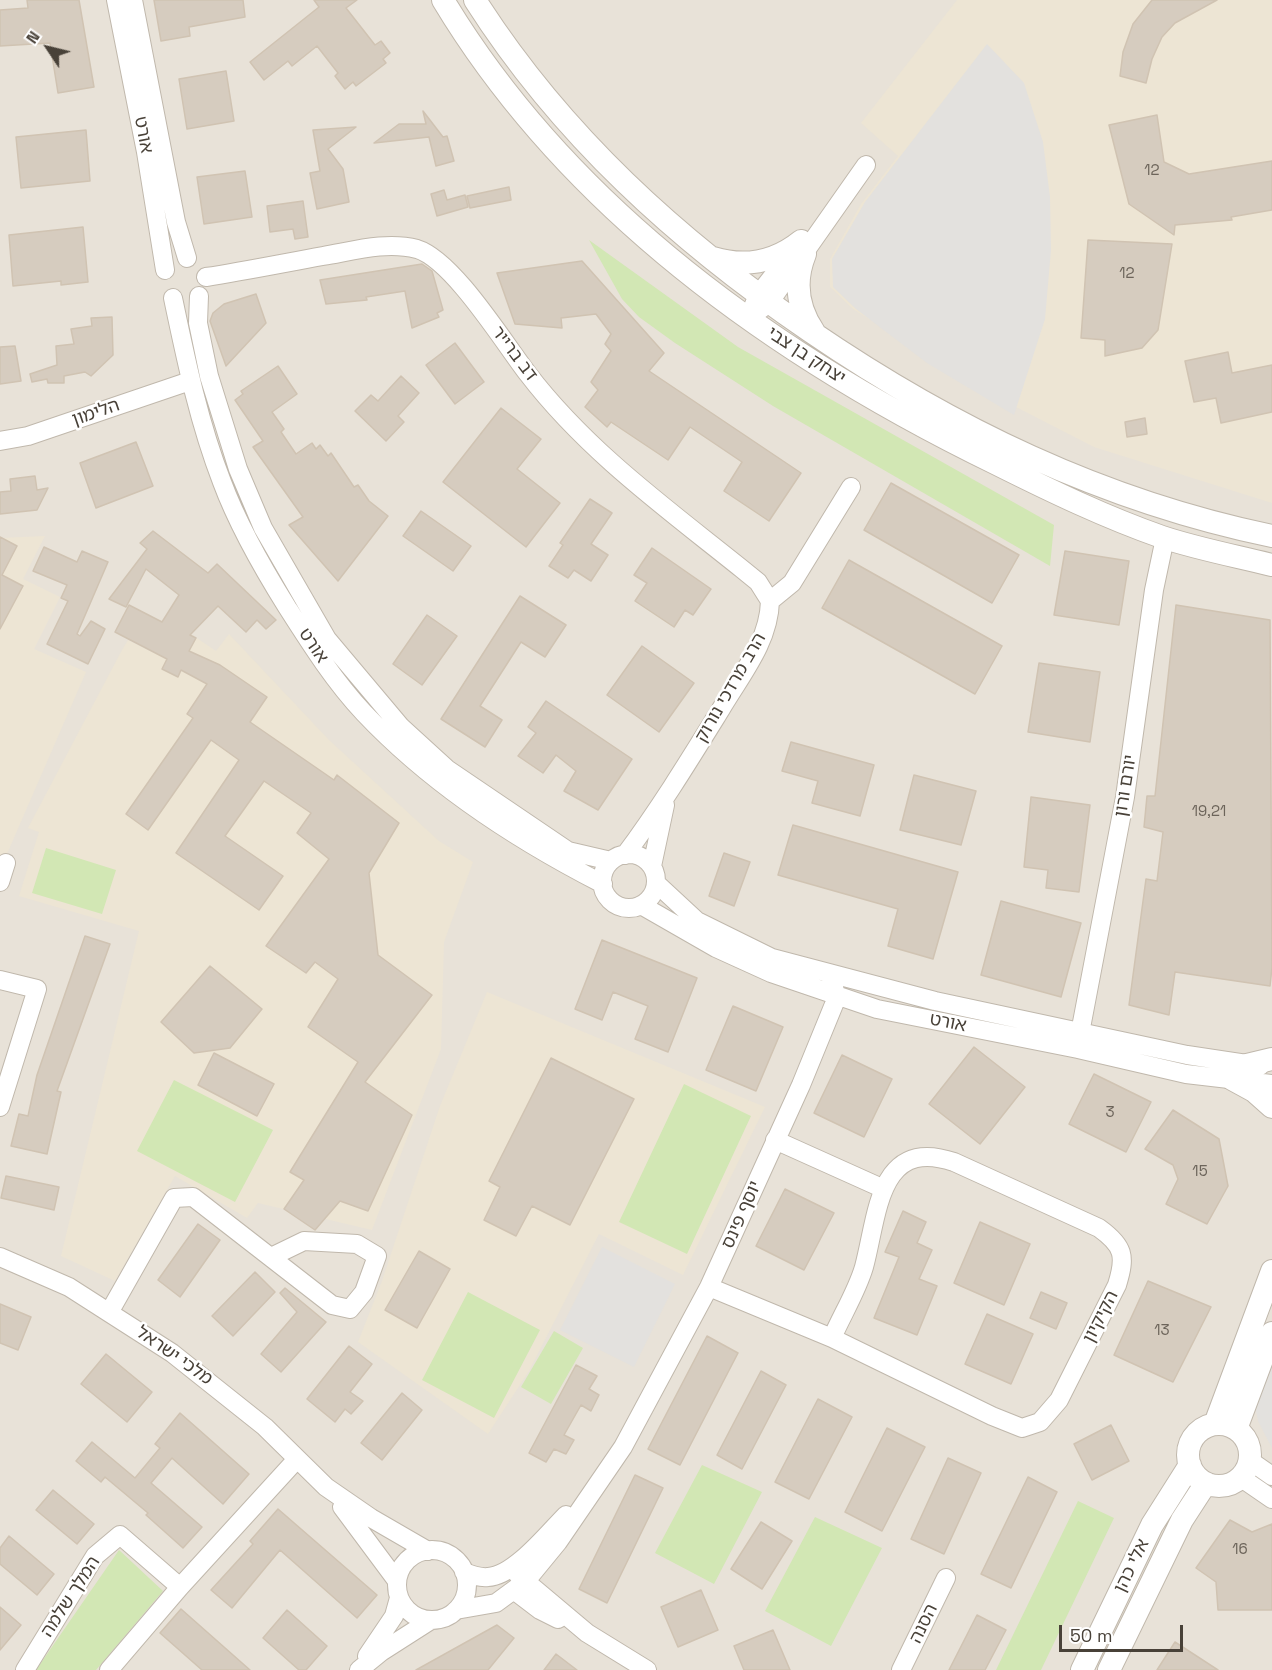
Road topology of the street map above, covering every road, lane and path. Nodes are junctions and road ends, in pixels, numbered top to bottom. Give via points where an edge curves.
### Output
1 (116, 0) edge
2 (133, 0) edge
3 (442, 0) edge
4 (475, 0) edge
5 (862, 172) dead end
6 (803, 247) junction
7 (702, 253) junction
8 (187, 258) junction
9 (165, 270) junction
10 (206, 277) junction
11 (199, 296) junction
12 (173, 298) junction
13 (764, 299) junction
14 (749, 318) junction
15 (817, 335) junction
16 (190, 381) junction
17 (0, 441) edge
18 (851, 487) dead end
19 (1272, 536) edge
20 (1165, 538) junction
21 (1272, 565) edge
22 (770, 602) junction
23 (666, 800) junction
24 (618, 858) junction
25 (6, 863) dead end
26 (654, 875) junction
27 (0, 882) edge
28 (603, 884) junction
29 (641, 905) junction
30 (830, 976) junction
31 (0, 980) edge
32 (837, 997) junction
33 (1080, 1033) junction
34 (1272, 1059) edge
35 (7, 1062) edge
36 (1272, 1067) edge
37 (1239, 1072) junction
38 (1272, 1084) edge
39 (0, 1107) edge
40 (1272, 1107) edge
41 (775, 1140) junction
42 (884, 1190) junction
43 (0, 1257) edge
44 (271, 1257) junction
45 (1272, 1271) edge
46 (709, 1287) junction
47 (110, 1311) junction
48 (1272, 1333) edge
49 (831, 1338) junction
50 (1226, 1427) junction
51 (622, 1447) junction
52 (297, 1459) junction
53 (1190, 1466) junction
54 (1244, 1468) junction
55 (1272, 1476) edge
56 (1206, 1483) junction
57 (326, 1487) junction
58 (1272, 1499) edge
59 (428, 1551) junction
60 (508, 1570) junction
61 (464, 1572) junction
62 (946, 1578) dead end
63 (521, 1586) junction
64 (180, 1587) junction
65 (398, 1589) junction
66 (456, 1610) junction
67 (431, 1620) junction
68 (26, 1670) edge
69 (109, 1670) edge
70 (358, 1670) edge
71 (646, 1670) edge
72 (901, 1670) edge
73 (1082, 1670) edge
74 (1109, 1670) edge

1 - 9 street, אורט
2 - 8 street, אורט via 176,222
3 - 14 street, יצחק בן צבי via 488,69 581,179 647,239
4 - 7 street, יצחק בן צבי via 499,38 564,120 602,162
5 - 6 street
6 - 7 street via 753,263 723,261
6 - 13 street
6 - 15 street via 799,300
7 - 13 street, יצחק בן צבי
8 - 9 street via 174,260
8 - 10 street via 200,264
9 - 12 street via 164,285
10 - 11 street
10 - 22 street, דב ברייר via 369,248 397,246 419,250 438,261 459,284 550,402 596,451 750,575
11 - 12 street via 188,301
11 - 24 street, אורט via 198,323 209,376 238,469 263,528 327,639 401,727 447,769 568,851
12 - 16 street, אורט
13 - 14 street
13 - 15 street, יצחק בן צבי
14 - 20 street, יצחק בן צבי via 898,414 1057,494
15 - 19 street, יצחק בן צבי via 907,395 1014,451 1164,507
16 - 17 street, הלימון via 28,436
16 - 28 street, אורט via 221,481 245,534 290,612 340,684 391,740 450,790 557,861
18 - 22 street via 792,583
20 - 21 street, יצחק בן צבי
20 - 33 street, יורם ורון via 1125,797
22 - 23 street, הרב מרדכי נורוק via 770,614 756,652
23 - 24 street, הרב מרדכי נורוק
23 - 26 street, הרב מרדכי נורוק
24 - 26 street via 640,856
24 - 28 street via 604,872
25 - 27 street
26 - 29 street via 654,892
26 - 30 street, אורט via 698,921 723,936 772,958
28 - 29 street via 605,893 616,905
29 - 32 street, אורט via 716,948
30 - 32 street
30 - 33 street, אורט
31 - 35 street via 37,989
32 - 37 street, אורט via 877,1009 1186,1074
32 - 41 street, יוסף פינס
33 - 37 street, אורט
34 - 37 street
35 - 39 street
36 - 37 street, אורט
37 - 38 street, אורט
37 - 40 street
41 - 42 street
41 - 46 street, יוסף פינס
42 - 49 street, הקיקיון via 863,1270
42 - 49 street, הקיקיון via 898,1166 914,1156 936,1156 954,1162 1116,1239 1122,1254 1117,1285 1059,1400 1040,1422 1022,1428
43 - 47 street, מלכי ישראל via 69,1287
44 - 44 street via 304,1241 357,1244 377,1256 364,1292 350,1309 332,1305
44 - 47 street via 193,1197 174,1197
45 - 50 street
46 - 49 street, הקיקיון
46 - 51 street, יוסף פינס
47 - 52 street, מלכי ישראל via 221,1389
48 - 50 street
50 - 53 street via 1198,1432 1189,1447
50 - 54 street via 1247,1443
51 - 60 street, יוסף פינס via 566,1515
51 - 63 street, יוסף פינס via 558,1542
52 - 57 street, מלכי ישראל
52 - 64 street
53 - 56 street
53 - 73 street, אלי כהן via 1152,1525
54 - 55 street
54 - 56 street via 1224,1485
54 - 58 street
56 - 74 street, אלי כהן via 1182,1520
57 - 59 street, מלכי ישראל
57 - 65 street, מלכי ישראל
59 - 61 street via 450,1555
59 - 65 street via 408,1560
60 - 61 street via 488,1578
60 - 63 street
61 - 66 street via 466,1592
62 - 72 street, הסנה
63 - 66 street, יוסף פינס via 496,1604
63 - 71 street via 540,1610 587,1633
64 - 68 street, המלך שלמה via 120,1535 95,1556
64 - 69 street
65 - 67 street via 412,1614
65 - 70 street via 386,1629
66 - 67 street
67 - 70 street

